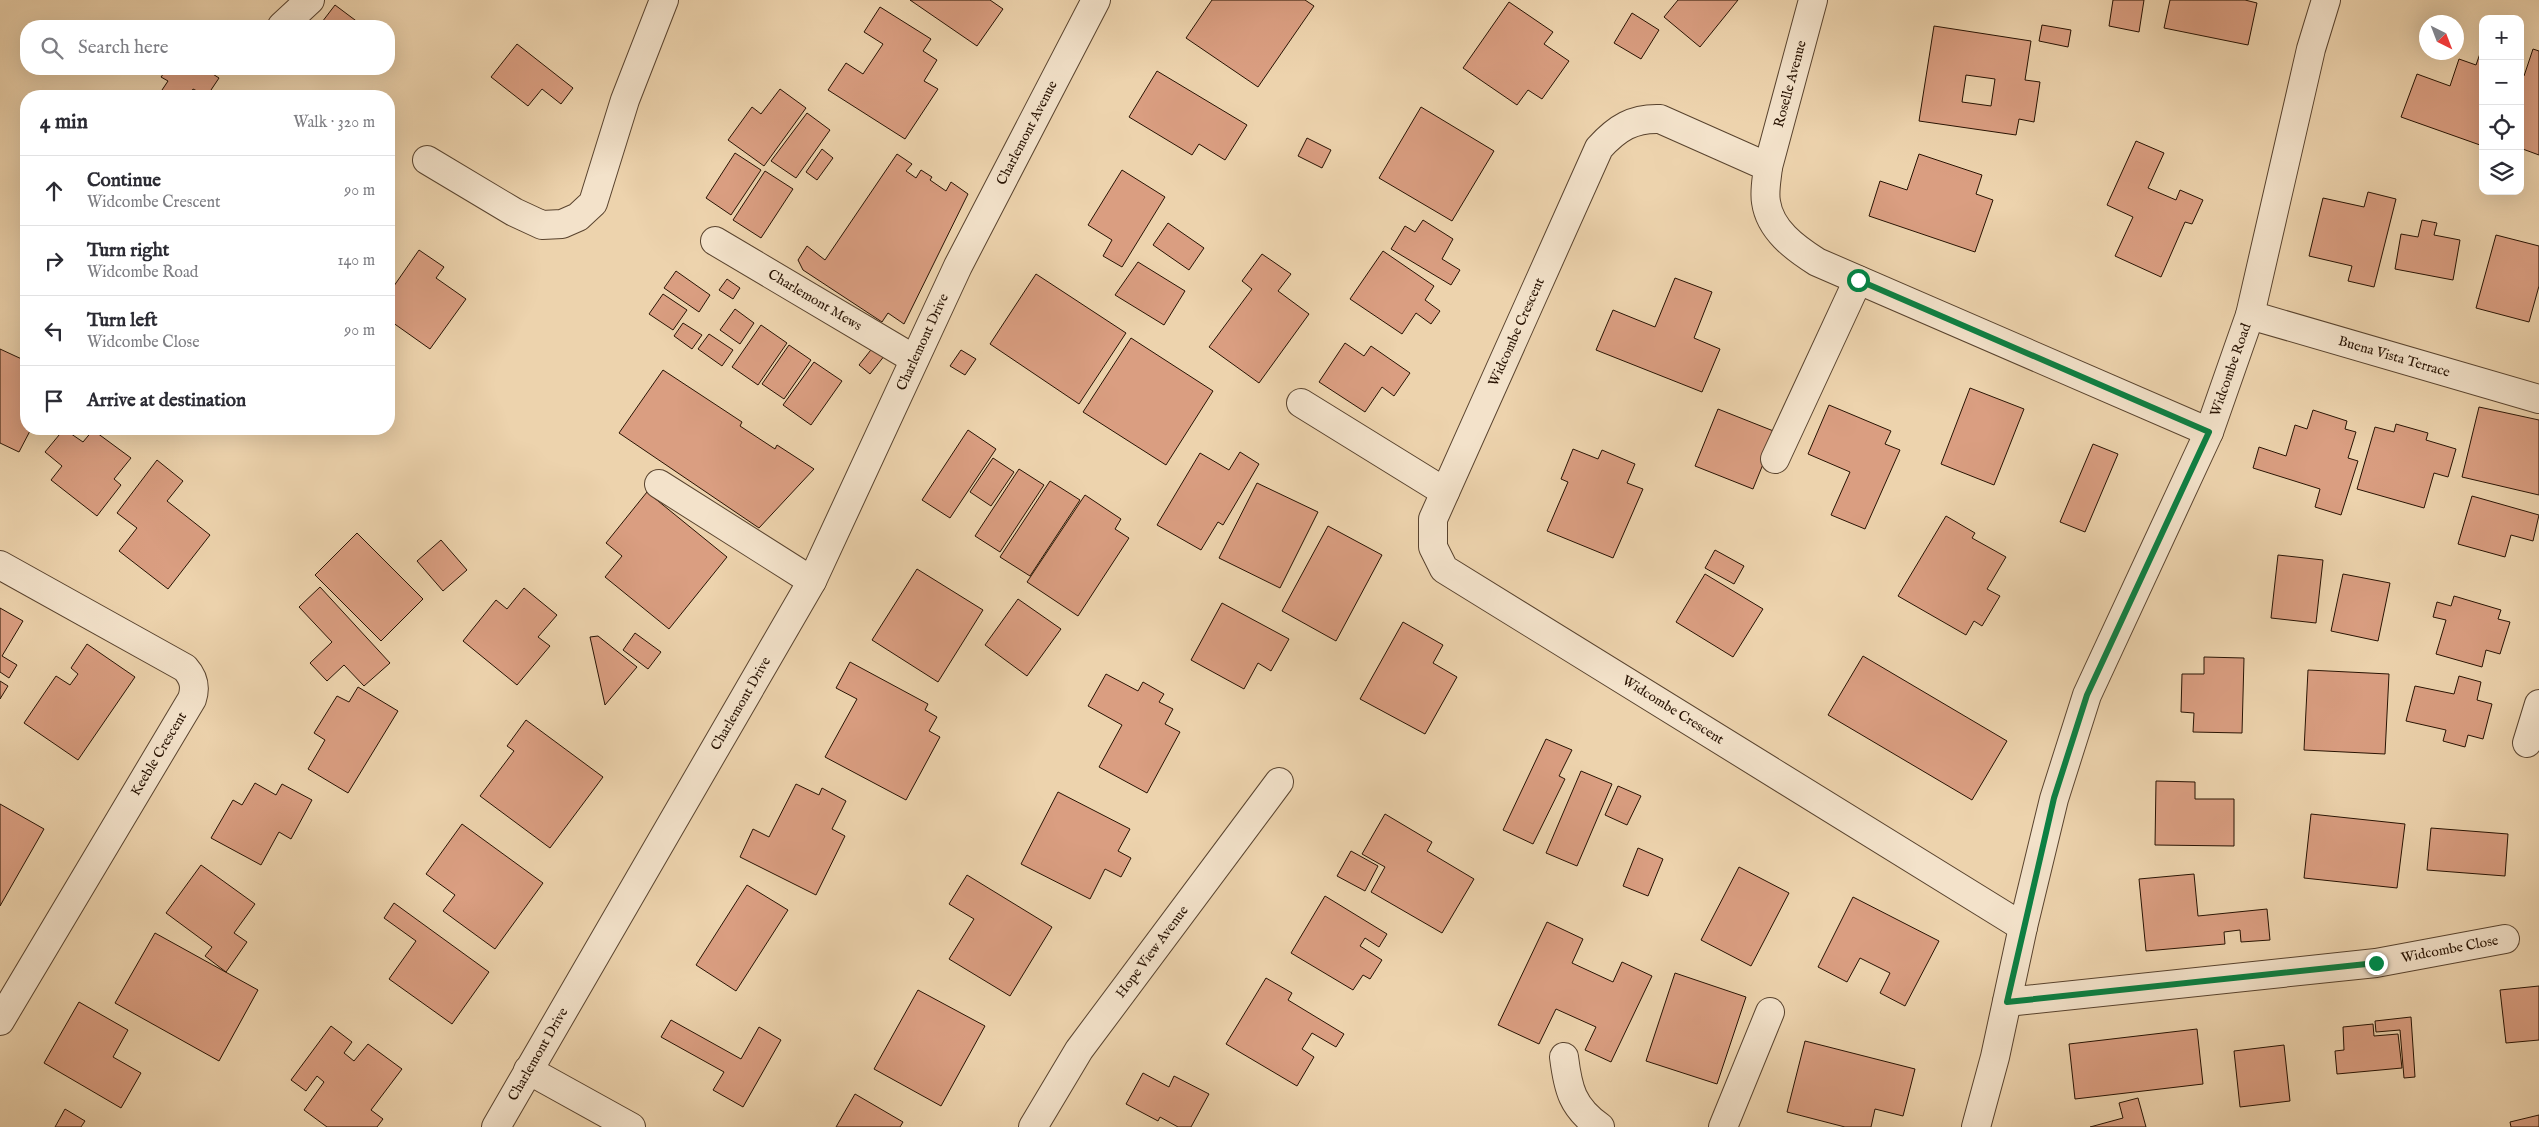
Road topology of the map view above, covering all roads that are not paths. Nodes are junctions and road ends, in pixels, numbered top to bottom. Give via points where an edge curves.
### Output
1 (310, 0) edge
2 (664, 0) edge
3 (1096, 0) edge
4 (1813, 0) edge
5 (2326, 0) edge
6 (288, 20) edge
7 (427, 160) dead end
8 (1768, 167) junction
9 (715, 241) dead end
10 (958, 266) joint
11 (1858, 280) junction
12 (2250, 316) junction
13 (914, 359) junction
14 (2539, 399) edge
15 (1301, 403) dead end
16 (2209, 432) junction
17 (1775, 459) dead end
18 (659, 484) dead end
19 (1445, 492) junction
20 (0, 565) edge
21 (812, 581) junction
22 (2539, 704) edge
23 (2527, 743) dead end
24 (1280, 782) dead end
25 (2023, 926) junction
26 (2506, 939) dead end
27 (2007, 1002) junction
28 (1770, 1012) dead end
29 (0, 1021) edge
30 (1564, 1057) dead end
31 (528, 1070) junction
32 (496, 1127) edge
33 (632, 1127) edge
34 (1033, 1127) edge
35 (1600, 1127) edge
36 (1723, 1127) edge
37 (1976, 1127) edge

1 - 6 street
2 - 7 street via 625,100 593,202 578,216 562,224 542,225
3 - 10 street, Charlemont Avenue
4 - 8 street, Roselle Avenue
5 - 12 street, Widcombe Road via 2311,49
8 - 11 street via 1766,202 1777,229 1795,248 1817,262
8 - 19 street, Widcombe Crescent via 1660,119 1643,118 1612,134 1599,148
9 - 13 street, Charlemont Mews
10 - 13 street, Charlemont Drive
11 - 16 street
11 - 17 street
12 - 14 street, Buena Vista Terrace
12 - 16 street, Widcombe Road
13 - 21 street, Charlemont Drive
15 - 19 street
16 - 25 street, Widcombe Road via 2087,695 2054,798
18 - 21 street
19 - 25 street, Widcombe Crescent via 1433,520 1433,547 1444,569
20 - 29 street, Keeble Crescent via 185,668 191,675 194,691 187,708
21 - 31 street, Charlemont Drive
22 - 23 street
24 - 34 street, Hope View Avenue via 1079,1050
25 - 27 street, Widcombe Road
26 - 27 street, Widcombe Close via 2376,963
27 - 37 street, Widcombe Road
28 - 36 street
30 - 35 street via 1568,1089 1579,1108
31 - 32 street, Charlemont Drive
31 - 33 street

